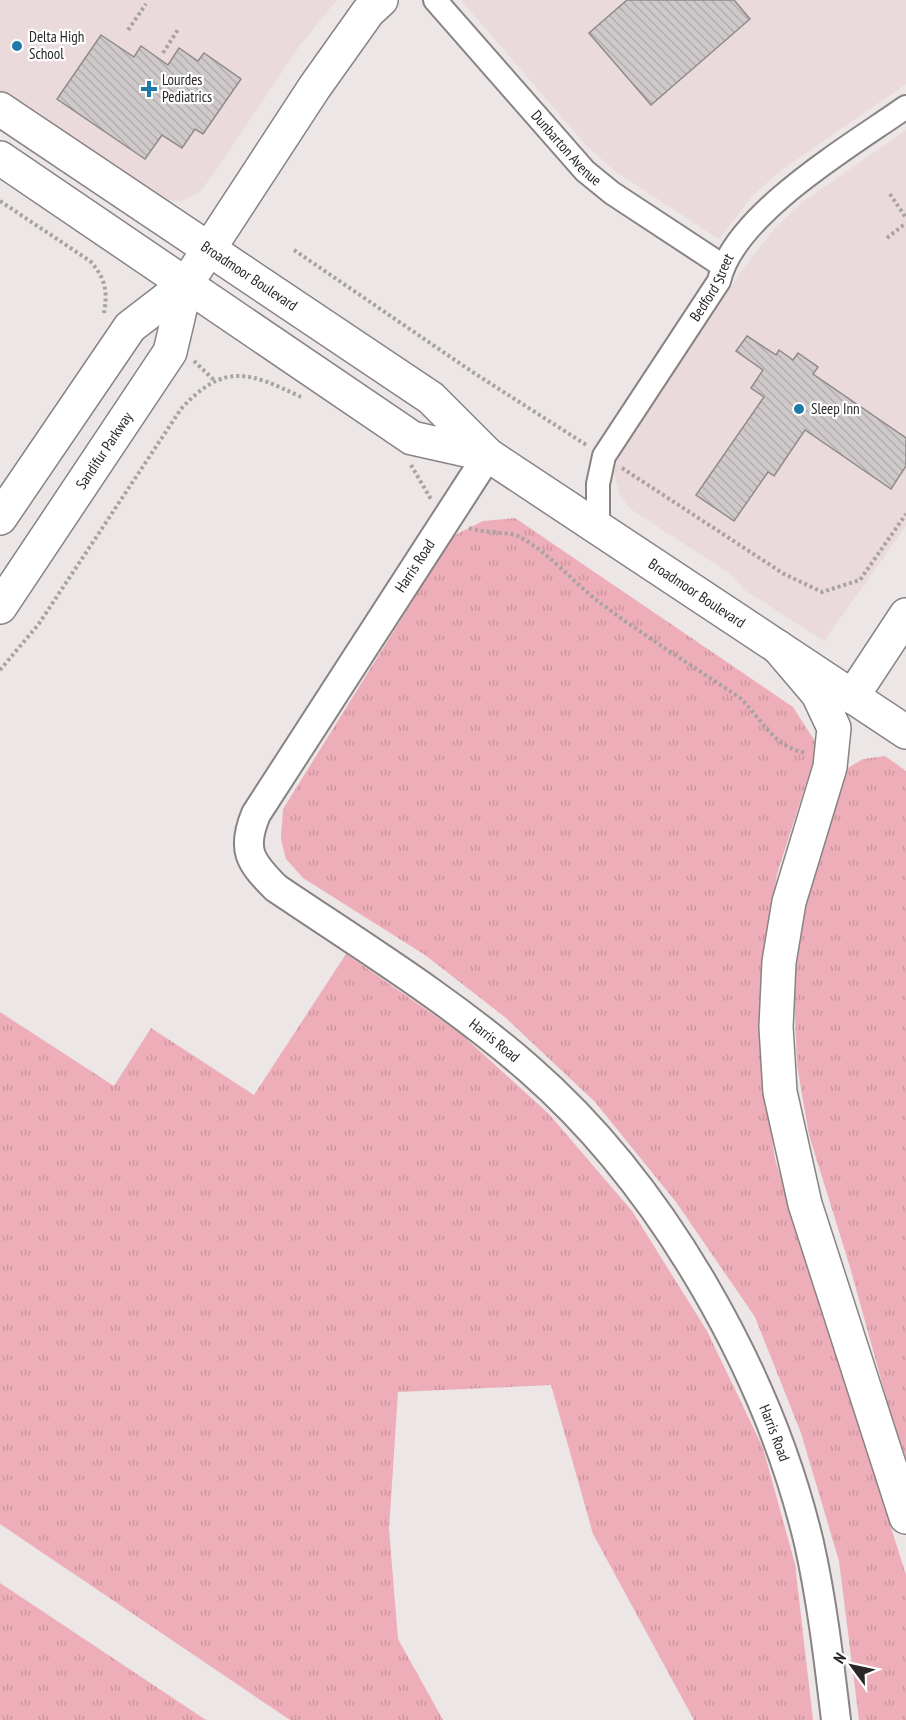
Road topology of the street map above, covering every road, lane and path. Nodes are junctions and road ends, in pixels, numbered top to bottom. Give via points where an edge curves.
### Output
1 (381, 0) edge
2 (435, 0) edge
3 (146, 4) dead end
4 (179, 28) dead end
5 (128, 30) dead end
6 (163, 53) dead end
7 (906, 107) edge
8 (0, 109) edge
9 (0, 158) edge
10 (890, 194) dead end
11 (0, 201) edge
12 (906, 218) edge
13 (906, 223) edge
14 (887, 238) dead end
15 (209, 249) junction
16 (723, 266) junction
17 (186, 284) junction
18 (104, 313) dead end
19 (310, 401) dead end
20 (488, 455) junction
21 (402, 458) dead end
22 (448, 514) junction
23 (0, 518) edge
24 (598, 527) junction
25 (0, 608) edge
26 (906, 615) edge
27 (778, 646) junction
28 (0, 670) edge
29 (852, 697) junction
30 (906, 732) edge
31 (809, 754) dead end
32 (906, 1517) edge
33 (836, 1720) edge

1 - 15 main road, Sandifur Parkway via 368,12 314,88
2 - 16 street, Dunbarton Avenue via 585,171
3 - 5 path
4 - 6 path
7 - 16 street, Bedford Street via 784,194 745,235
8 - 15 main road, Broadmoor Boulevard
9 - 17 main road, Broadmoor Boulevard
10 - 12 path
11 - 18 path via 90,261 106,287
13 - 14 path
15 - 17 main road, Sandifur Parkway
15 - 20 main road, Broadmoor Boulevard via 431,398
16 - 24 street, Bedford Street via 719,281 604,456 598,484
17 - 20 main road, Broadmoor Boulevard via 412,438
17 - 23 main road, Sandifur Parkway via 130,327
17 - 25 main road, Sandifur Parkway via 170,352
19 - 28 path via 241,374 220,378 194,395 38,626
20 - 22 street, Harris Road
20 - 24 main road, Broadmoor Boulevard
21 - 22 path via 411,464 434,505
22 - 31 path via 466,527 483,533 515,534 539,548 601,603 740,698 765,730 783,745
22 - 33 street, Harris Road via 256,814 248,838 249,854 276,888 446,1001 531,1071 573,1111 614,1160 690,1263 746,1366 791,1478 819,1594
24 - 27 main road, Broadmoor Boulevard
26 - 29 main road
27 - 29 main road, Broadmoor Boulevard
27 - 32 main road via 818,693 834,728 830,767 789,902 779,962 776,1028 780,1092 805,1204
29 - 30 main road, Broadmoor Boulevard

